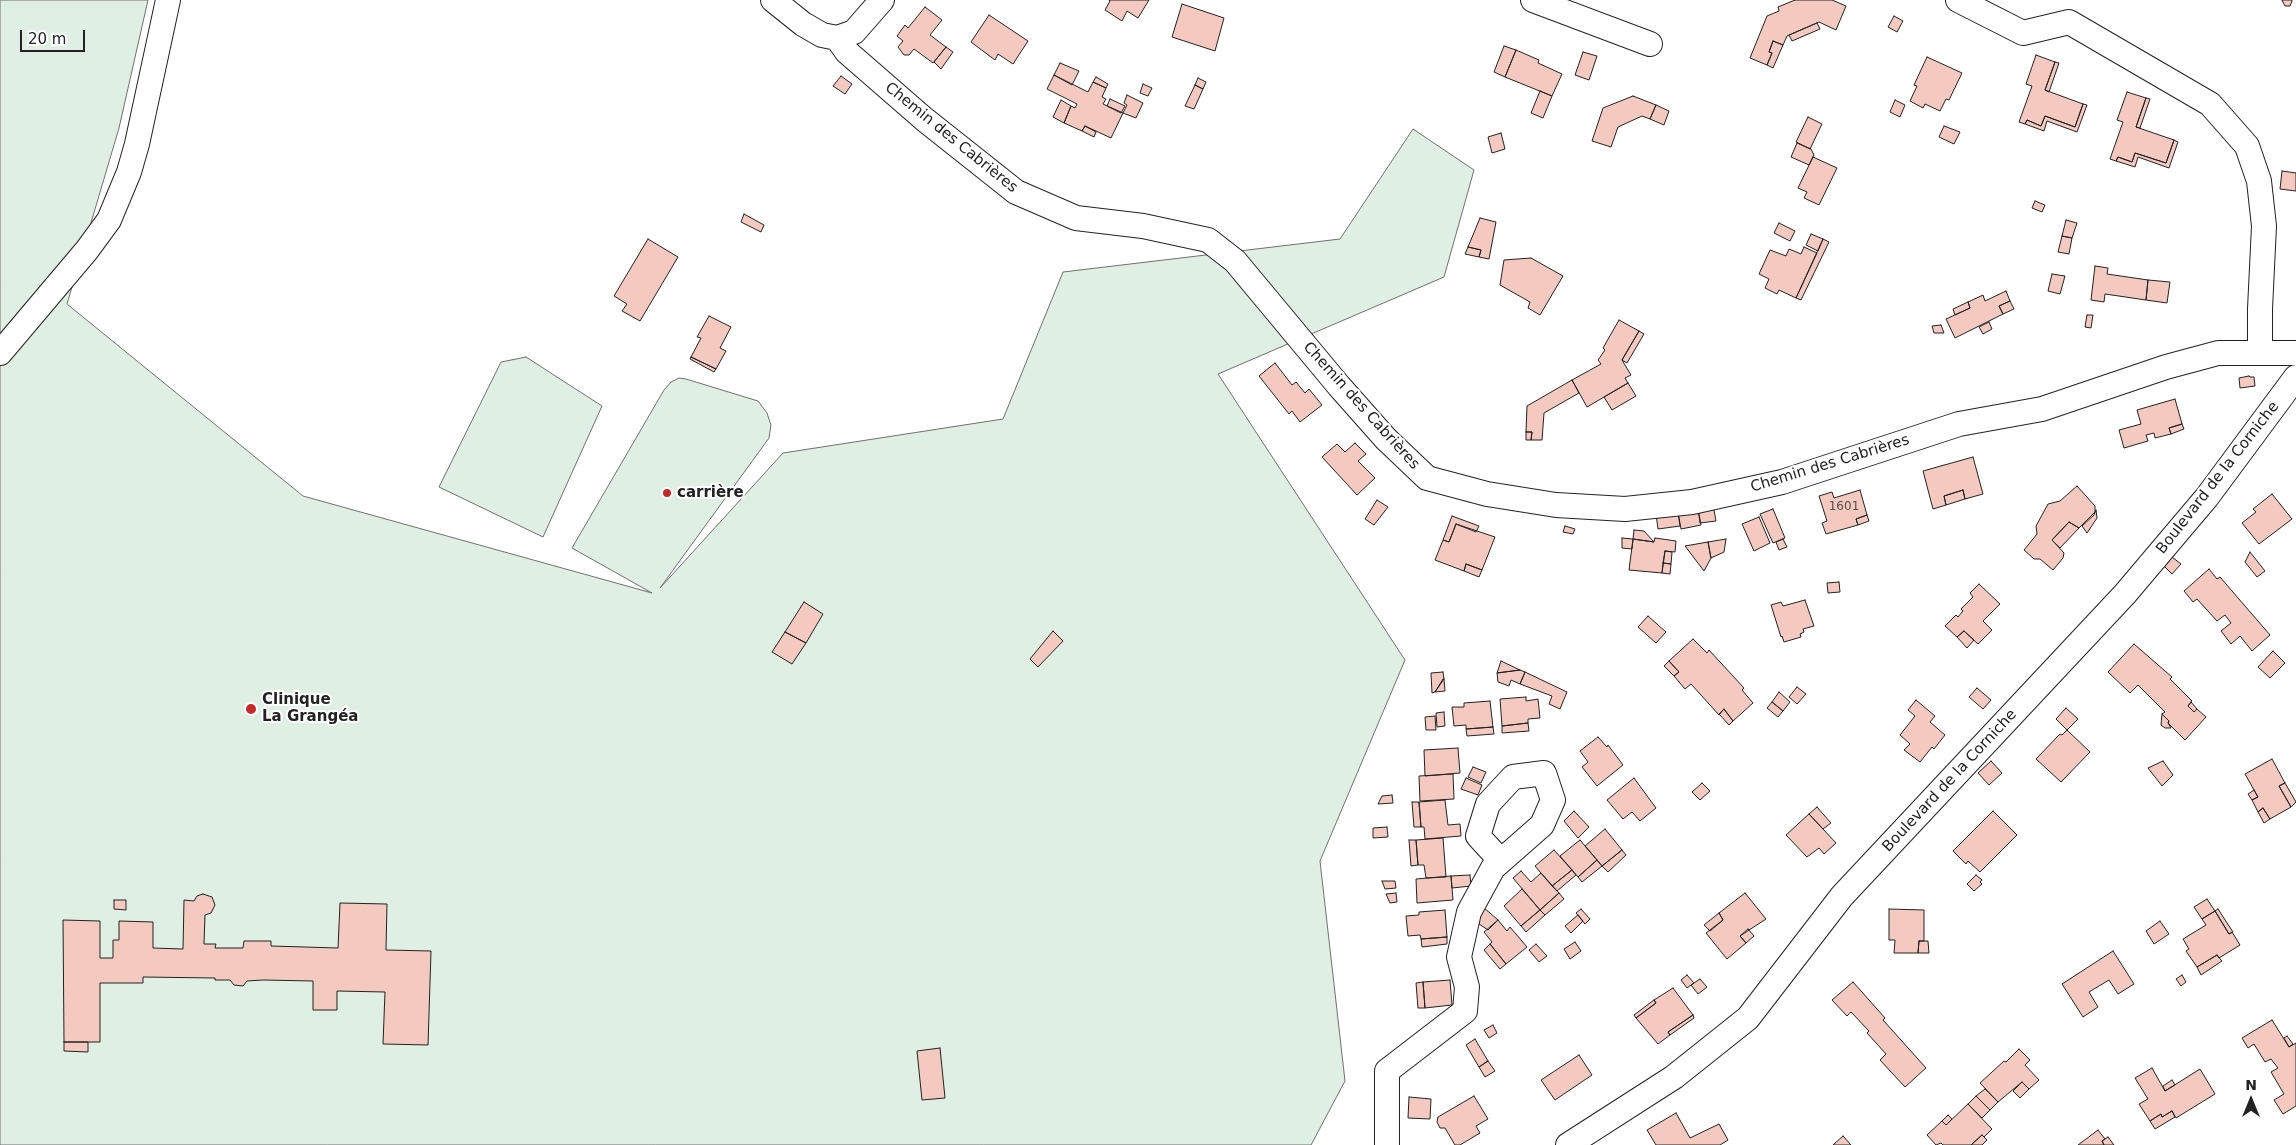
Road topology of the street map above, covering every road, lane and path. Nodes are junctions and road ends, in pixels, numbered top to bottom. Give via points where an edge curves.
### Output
1 (168, 0) edge
2 (773, 0) edge
3 (882, 0) edge
4 (1533, 0) edge
5 (1958, 0) edge
6 (837, 38) junction
7 (1650, 44) dead end
8 (2260, 352) junction
9 (0, 353) edge
10 (2296, 354) edge
11 (2296, 377) edge
12 (1501, 861) dead end
13 (1596, 1138) edge
14 (1387, 1145) edge
15 (1568, 1145) edge

1 - 9 street via 130,172 109,220
2 - 6 street via 803,24 822,35
3 - 6 street via 854,32
4 - 7 street
5 - 8 street via 2023,33 2068,22 2210,104 2241,139 2247,146 2259,181 2264,226
6 - 8 street, Chemin des Cabrières via 847,52 924,119 1016,192 1076,218 1143,226 1208,240 1235,261 1344,393 1427,478 1487,494 1556,505 1625,509 1692,502 1782,482 1959,424 2042,409 2218,353
8 - 10 street, Chemin des Cabrières
11 - 13 street, Boulevard de la Corniche via 2207,497 2137,579 1842,896 1748,1018
12 - 14 street via 1493,868 1469,912 1459,957 1467,987 1465,1012 1387,1071
13 - 15 street, Boulevard de la Corniche

